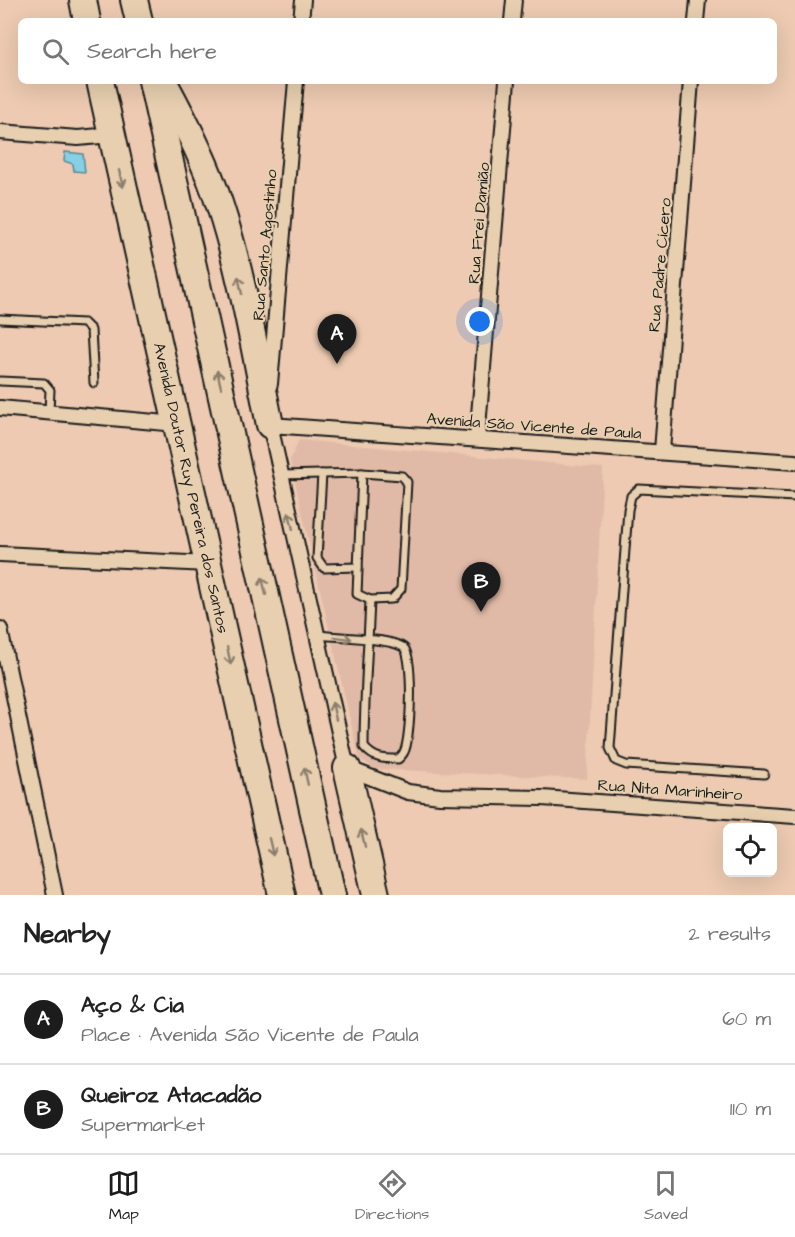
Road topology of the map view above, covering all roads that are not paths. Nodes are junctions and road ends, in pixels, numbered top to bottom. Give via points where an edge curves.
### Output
1 (83, 0) edge
2 (134, 0) edge
3 (303, 0) edge
4 (514, 0) edge
5 (698, 0) edge
6 (86, 18) edge
7 (138, 18) edge
8 (301, 18) edge
9 (512, 18) edge
10 (696, 18) edge
11 (101, 84) edge
12 (153, 84) edge
13 (165, 84) edge
14 (296, 84) edge
15 (507, 84) edge
16 (691, 84) edge
17 (0, 132) edge
18 (111, 135) junction
19 (0, 320) edge
20 (0, 381) edge
21 (94, 383) dead end
22 (0, 408) edge
23 (49, 411) junction
24 (269, 419) junction
25 (177, 424) junction
26 (477, 439) junction
27 (662, 451) junction
28 (795, 462) edge
29 (362, 473) junction
30 (322, 474) junction
31 (281, 475) junction
32 (795, 497) edge
33 (0, 554) edge
34 (209, 564) junction
35 (358, 567) junction
36 (370, 600) junction
37 (0, 629) edge
38 (317, 635) junction
39 (368, 640) junction
40 (347, 768) junction
41 (764, 774) dead end
42 (795, 816) edge
43 (55, 895) edge
44 (282, 895) edge
45 (333, 895) edge
46 (376, 895) edge

1 - 6 highway
2 - 7 highway
3 - 8 street
4 - 9 street
5 - 10 street
11 - 18 highway, Avenida Doutor Ruy Pereira dos Santos
45 -> 12 highway
24 -> 13 highway via 220,204
14 - 24 street, Rua Santo Agostinho
15 - 26 street, Rua Frei Damião
16 - 27 street, Rua Padre Cícero
17 - 18 street via 78,138
18 -> 25 highway, Avenida Doutor Ruy Pereira dos Santos
19 - 21 lane via 84,322 91,330
20 - 23 lane via 44,384 50,390
22 - 23 street
23 - 25 street
24 - 26 street, Avenida São Vicente de Paula
24 - 31 street, Rua Santo Agostinho
25 - 34 highway, Avenida Doutor Ruy Pereira dos Santos
26 - 27 street, Avenida São Vicente de Paula
27 - 28 street, Avenida São Vicente de Paula
29 - 30 lane
29 - 35 lane
29 - 36 lane via 397,474 406,482 401,589 392,599
30 - 31 lane
30 - 35 lane via 317,558 324,568
38 -> 31 street, Rua Santo Agostinho
32 - 41 lane via 639,489 631,496 628,510 610,748 616,760 626,765
33 - 34 street
34 -> 44 highway, Avenida Doutor Ruy Pereira dos Santos
35 - 36 lane via 357,594
36 - 39 lane
37 - 43 street
38 -> 39 lane
40 -> 38 street, Rua Santo Agostinho
39 - 39 lane via 395,643 404,648 410,659 405,752 398,759 381,759 364,747
40 - 42 street, Rua Nita Marinheiro via 408,792
46 -> 40 highway

